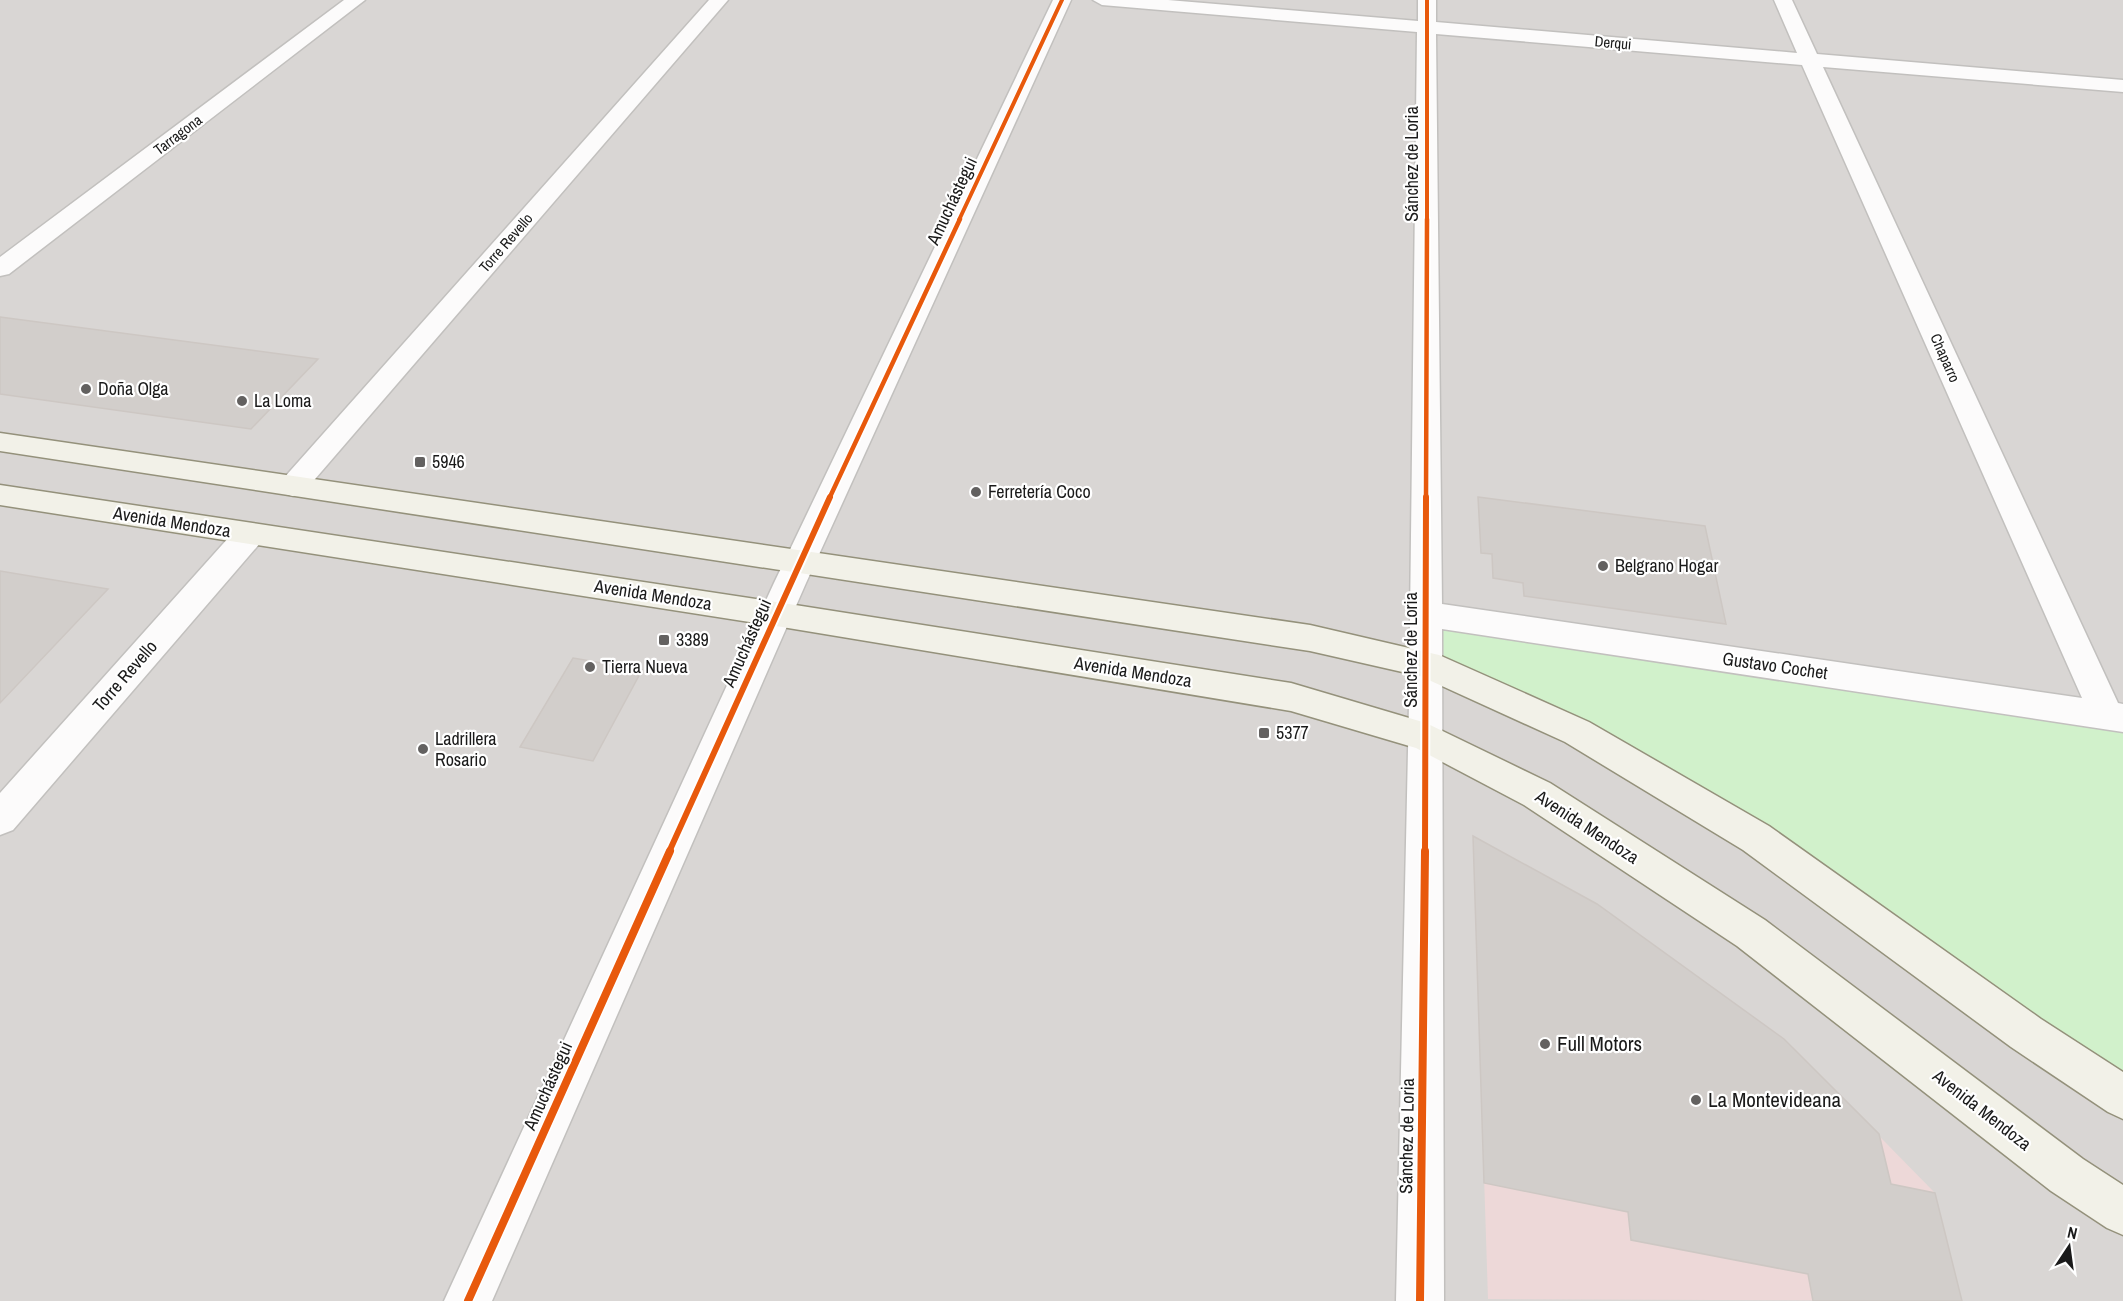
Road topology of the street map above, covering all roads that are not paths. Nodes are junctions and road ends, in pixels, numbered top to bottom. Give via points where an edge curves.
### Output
1 (356, 0) edge
2 (719, 0) edge
3 (1062, 0) edge
4 (1102, 0) edge
5 (1427, 0) edge
6 (1783, 0) edge
7 (1427, 27) junction
8 (1810, 60) junction
9 (2123, 86) edge
10 (0, 269) edge
11 (0, 442) edge
12 (293, 486) junction
13 (0, 495) edge
14 (250, 534) junction
15 (800, 562) junction
16 (776, 614) junction
17 (1426, 614) junction
18 (1426, 663) junction
19 (2115, 717) edge
20 (1426, 737) junction
21 (0, 819) edge
22 (2123, 1097) edge
23 (2123, 1212) edge
24 (468, 1301) edge
25 (1420, 1301) edge

1 - 10 street, Tarragona
2 - 12 street, Torre Revello
3 - 15 street, Amuchástegui
4 - 7 street, Derqui
5 - 7 street, Sánchez de Loria
6 - 8 street, Chaparro
7 - 8 street, Derqui
7 - 17 street, Sánchez de Loria
8 - 9 street, Derqui
8 - 19 street, Chaparro
11 - 12 main road
12 - 15 main road
13 - 14 main road, Avenida Mendoza
14 - 16 main road, Avenida Mendoza
14 - 21 street, Torre Revello
15 - 16 street, Amuchástegui
15 - 18 main road via 1310,638
16 - 20 main road, Avenida Mendoza via 1291,697
16 - 24 street, Amuchástegui
17 - 18 street, Sánchez de Loria
17 - 19 street, Gustavo Cochet
18 - 20 street, Sánchez de Loria
18 - 22 main road via 1577,732 1756,838 2026,1033
20 - 23 main road, Avenida Mendoza via 1537,794 1751,933 2067,1175
20 - 25 street, Sánchez de Loria

